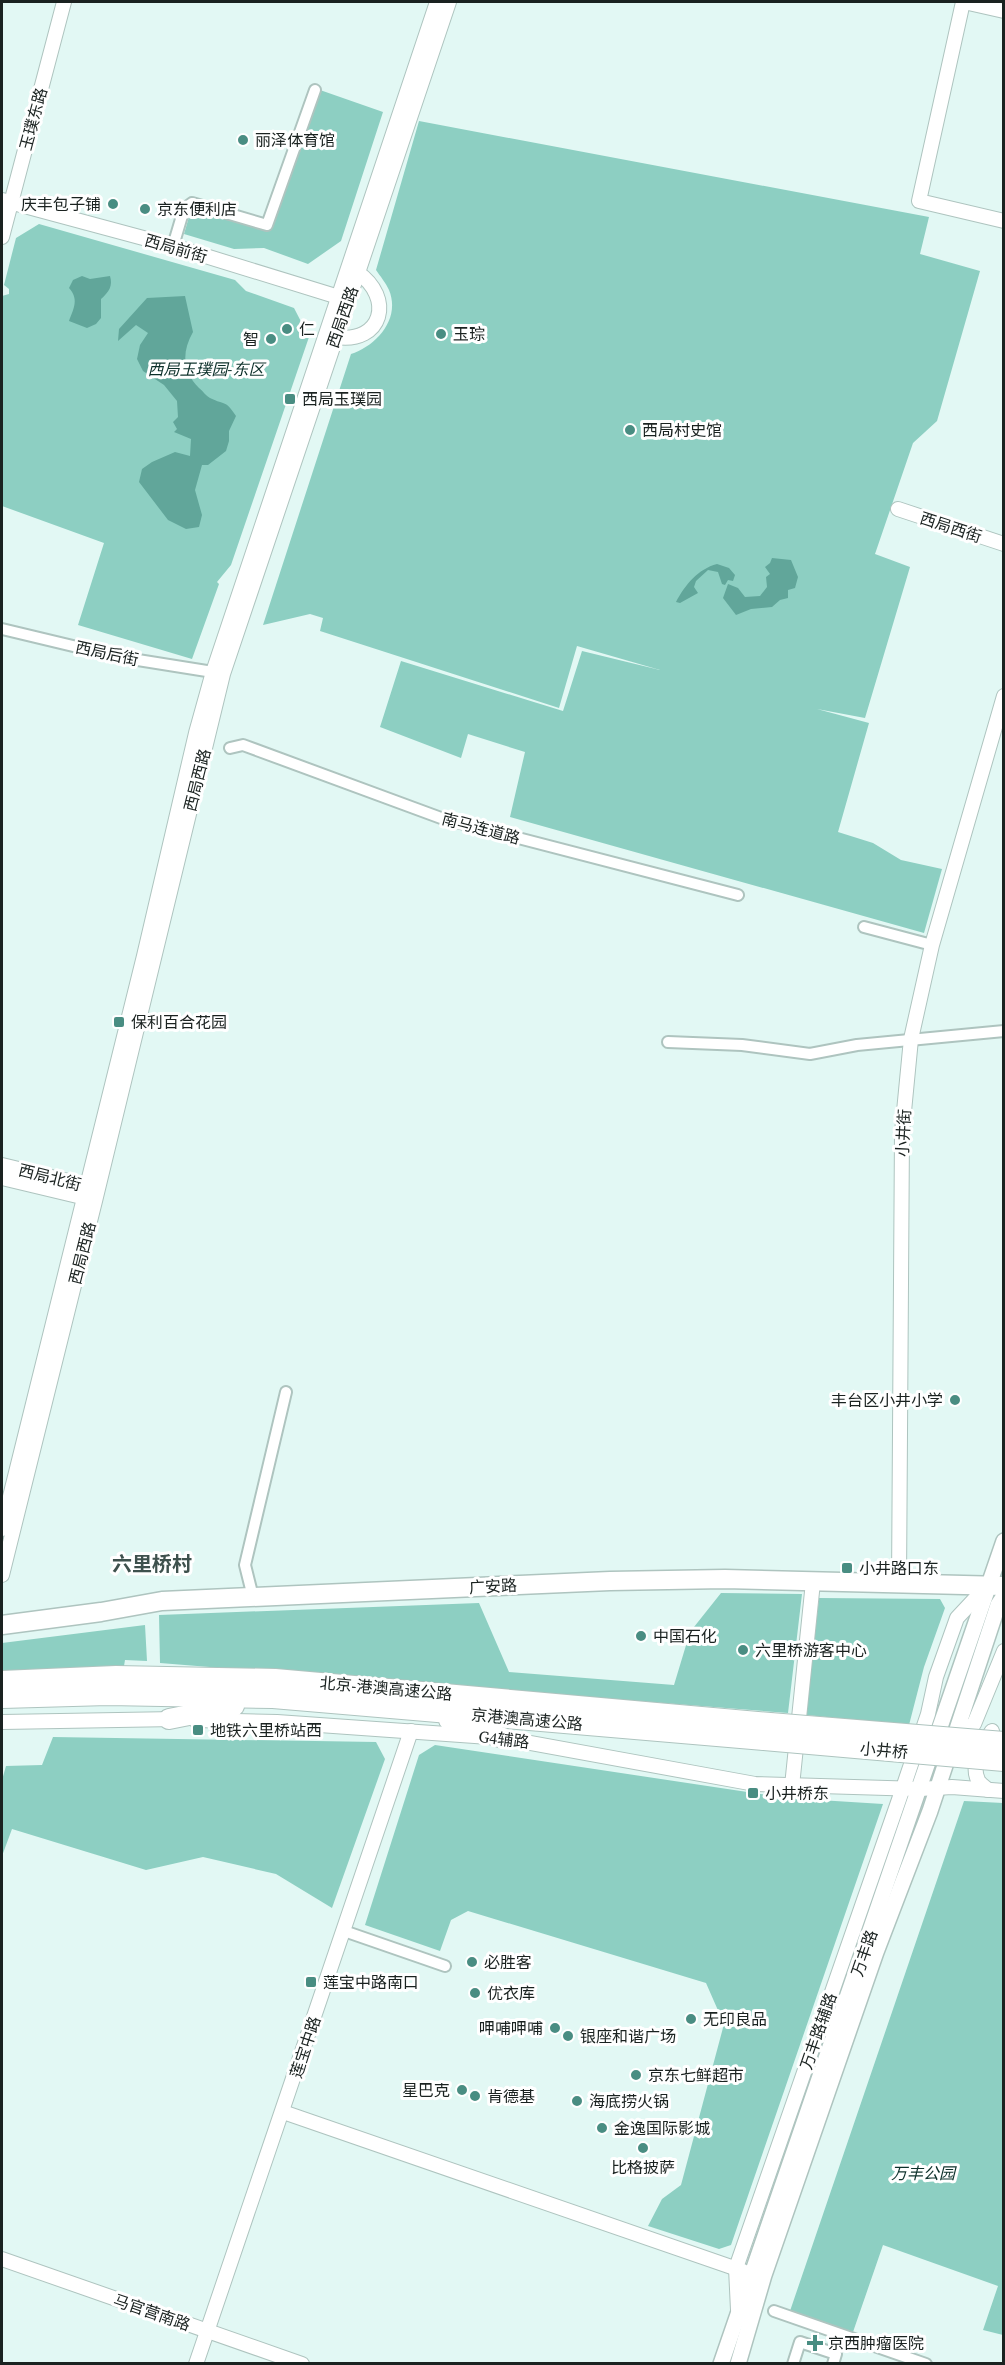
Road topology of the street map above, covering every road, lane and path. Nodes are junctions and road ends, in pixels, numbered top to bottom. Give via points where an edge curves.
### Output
1 (64, 2) edge
2 (437, 2) edge
3 (448, 2) edge
4 (970, 2) edge
5 (1004, 11) edge
6 (315, 90) dead end
7 (6, 201) edge
8 (1004, 221) edge
9 (2, 237) edge
10 (173, 246) junction
11 (357, 273) junction
12 (343, 298) junction
13 (336, 337) junction
14 (898, 509) dead end
15 (1004, 544) edge
16 (2, 629) edge
17 (213, 672) junction
18 (1004, 696) edge
19 (230, 748) dead end
20 (738, 895) dead end
21 (864, 927) dead end
22 (932, 945) junction
23 (1004, 1031) edge
24 (911, 1039) junction
25 (668, 1042) dead end
26 (2, 1165) edge
27 (2, 1178) edge
28 (91, 1193) junction
29 (286, 1392) dead end
30 (2, 1528) edge
31 (1004, 1541) edge
32 (2, 1575) edge
33 (813, 1582) junction
34 (899, 1583) junction
35 (995, 1586) edge
36 (1004, 1596) edge
37 (253, 1597) junction
38 (2, 1625) edge
39 (1004, 1651) edge
40 (2, 1681) edge
41 (2, 1698) edge
42 (273, 1698) junction
43 (418, 1710) junction
44 (169, 1719) junction
45 (2, 1722) edge
46 (962, 1726) junction
47 (411, 1731) junction
48 (767, 1731) junction
49 (1000, 1735) edge
50 (503, 1738) junction
51 (1004, 1761) edge
52 (792, 1786) junction
53 (903, 1788) junction
54 (938, 1788) junction
55 (920, 1789) junction
56 (988, 1790) junction
57 (1004, 1791) edge
58 (344, 1931) junction
59 (445, 1966) dead end
60 (283, 2112) junction
61 (2, 2259) edge
62 (736, 2268) junction
63 (753, 2275) junction
64 (774, 2312) dead end
65 (738, 2315) junction
66 (207, 2331) junction
67 (196, 2364) edge
68 (302, 2364) edge
69 (721, 2364) edge
70 (738, 2364) edge
71 (793, 2364) edge
72 (833, 2364) edge
73 (926, 2364) edge

1 - 7 street, 玉璞东路
2 - 12 street, 西局西路
3 - 11 street, 西局西路
4 - 5 street
4 - 8 street via 919,201
6 - 10 street via 267,225 192,202 184,209
7 - 9 street, 玉璞东路
7 - 10 street, 西局前街
10 - 12 street, 西局前街
11 - 12 street, 西局西路
11 - 13 street via 378,295 376,320 360,336
12 - 13 street, 西局西路
12 - 17 street, 西局西路
13 - 28 street, 西局西路 via 223,674
14 - 15 street, 西局西街
16 - 17 street, 西局后街 via 119,657
17 - 28 street, 西局西路
18 - 22 street, 小井街
19 - 20 street, 南马连道路 via 243,745 441,818
21 - 22 street
22 - 24 street, 小井街
23 - 24 street
24 - 25 street via 810,1054
24 - 34 street, 小井街 via 902,1143
26 - 28 street, 西局北街
27 - 28 street, 西局北街
28 - 30 street, 西局西路
28 - 32 street, 西局西路
29 - 37 street via 245,1565
31 - 35 main road, 万丰路
33 - 34 highway, 广安路
33 - 37 highway, 广安路 via 610,1581
33 - 52 street
34 - 35 highway, 广安路
35 - 53 street, 万丰路辅路 via 957,1618
35 - 55 main road, 万丰路
36 - 46 main road, 万丰路
37 - 38 highway, 广安路 via 162,1601
39 - 46 street
40 - 48 highway, 北京-港澳高速公路 via 116,1676 275,1679
41 - 42 highway, 京港澳高速公路
42 - 43 highway, 京港澳高速公路
42 - 44 highway
43 - 48 highway, 京港澳高速公路
43 - 50 highway
44 - 45 street, G4辅路
44 - 47 street, G4辅路
46 - 49 street
46 - 54 main road, 万丰路
47 - 50 street, G4辅路
47 - 58 street, 莲宝中路
48 - 49 highway, 小井桥, bridge
48 - 51 highway, 小井桥, bridge
49 - 56 street via 982,1745 976,1768 978,1780
50 - 52 street, G4辅路 via 755,1784
52 - 53 street, G4辅路
53 - 55 street, G4辅路
53 - 62 street, 万丰路辅路
54 - 55 street, G4辅路
54 - 56 street, G4辅路
54 - 70 main road, 万丰路 via 876,1952 764,2275
55 - 63 main road, 万丰路
56 - 57 street, G4辅路
58 - 59 street
58 - 60 street, 莲宝中路
60 - 62 street
60 - 66 street, 莲宝中路
61 - 66 street, 马官营南路
62 - 63 street
62 - 65 street, 万丰路辅路
63 - 65 main road, 万丰路
64 - 73 street
65 - 69 main road, 万丰路
66 - 67 street, 莲宝中路
66 - 68 street, 马官营南路
71 - 72 street via 800,2342 836,2354

